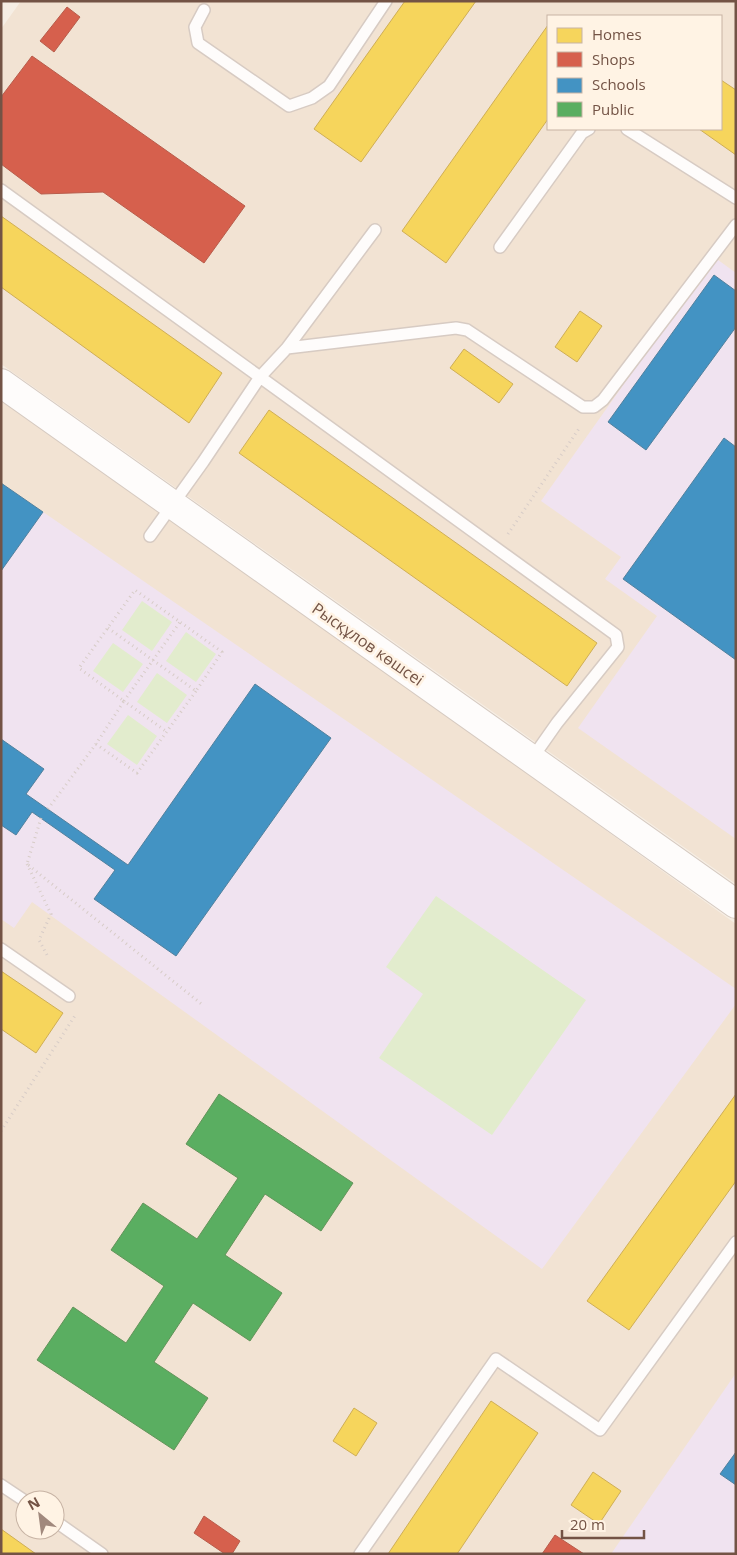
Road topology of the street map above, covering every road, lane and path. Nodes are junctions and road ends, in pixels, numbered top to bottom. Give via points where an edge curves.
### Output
1 (386, 1) edge
2 (204, 10) dead end
3 (587, 130) edge
4 (628, 130) edge
5 (1, 190) edge
6 (736, 198) edge
7 (736, 224) edge
8 (375, 230) dead end
9 (500, 247) dead end
10 (287, 348) junction
11 (260, 377) junction
12 (1, 383) edge
13 (594, 407) junction
14 (171, 505) junction
15 (150, 536) dead end
16 (498, 548) junction
17 (180, 622) junction
18 (108, 628) junction
19 (153, 660) junction
20 (196, 691) junction
21 (124, 701) junction
22 (167, 732) junction
23 (96, 744) junction
24 (531, 760) junction
25 (48, 809) dead end
26 (42, 818) dead end
27 (736, 904) edge
28 (1, 949) edge
29 (69, 996) dead end
30 (204, 1006) dead end
31 (736, 1242) edge
32 (1, 1485) edge
33 (15, 1494) edge
34 (65, 1528) edge
35 (102, 1554) edge
36 (360, 1554) edge

1 - 2 lane via 329,86 312,98 289,106 198,43 195,27
3 - 9 lane
4 - 6 lane
5 - 11 lane
7 - 13 lane via 603,400
8 - 10 lane
10 - 11 lane
10 - 13 lane via 456,328 467,330 583,407
11 - 14 lane
11 - 16 lane
12 - 14 street, Рысқұлов көшсеі
13 - 16 path
14 - 15 lane
14 - 24 street, Рысқұлов көшсеі
16 - 24 lane via 616,635 618,640 618,647
17 - 18 path via 135,590
17 - 19 path
17 - 20 path via 222,652
18 - 19 path
18 - 21 path via 79,668
19 - 20 path
19 - 21 path
20 - 22 path
21 - 22 path
21 - 23 path
22 - 23 path via 137,773
23 - 25 path
24 - 27 street, Рысқұлов көшсеі
26 - 30 path via 27,864
28 - 29 lane
31 - 36 lane via 600,1430 496,1359
32 - 33 lane
34 - 35 lane

